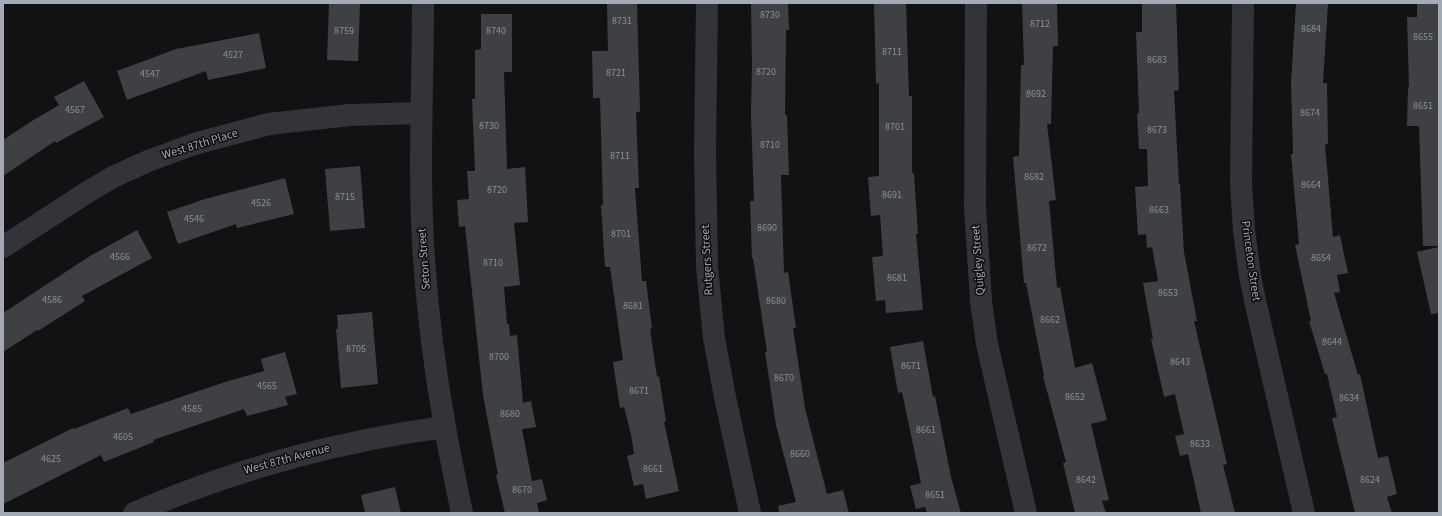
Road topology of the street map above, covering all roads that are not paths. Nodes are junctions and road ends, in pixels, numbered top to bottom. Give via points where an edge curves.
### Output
1 (423, 3) edge
2 (707, 3) edge
3 (976, 3) edge
4 (1243, 3) edge
5 (421, 112) junction
6 (3, 247) edge
7 (445, 427) junction
8 (134, 513) edge
9 (462, 513) edge
10 (750, 513) edge
11 (1026, 513) edge
12 (1304, 513) edge

1 - 5 street, Seton Street
2 - 10 street, Rutgers Street via 707,267 714,338
3 - 11 street, Quigley Street via 975,207 981,301 988,344
4 - 12 street, Princeton Street via 1241,184 1244,230 1256,305
5 - 6 street, West 87th Place via 350,115 269,124 194,144 113,177
5 - 7 street, Seton Street via 424,259 432,346
7 - 8 street, West 87th Avenue via 402,433 299,455 225,478
7 - 9 street, Seton Street

